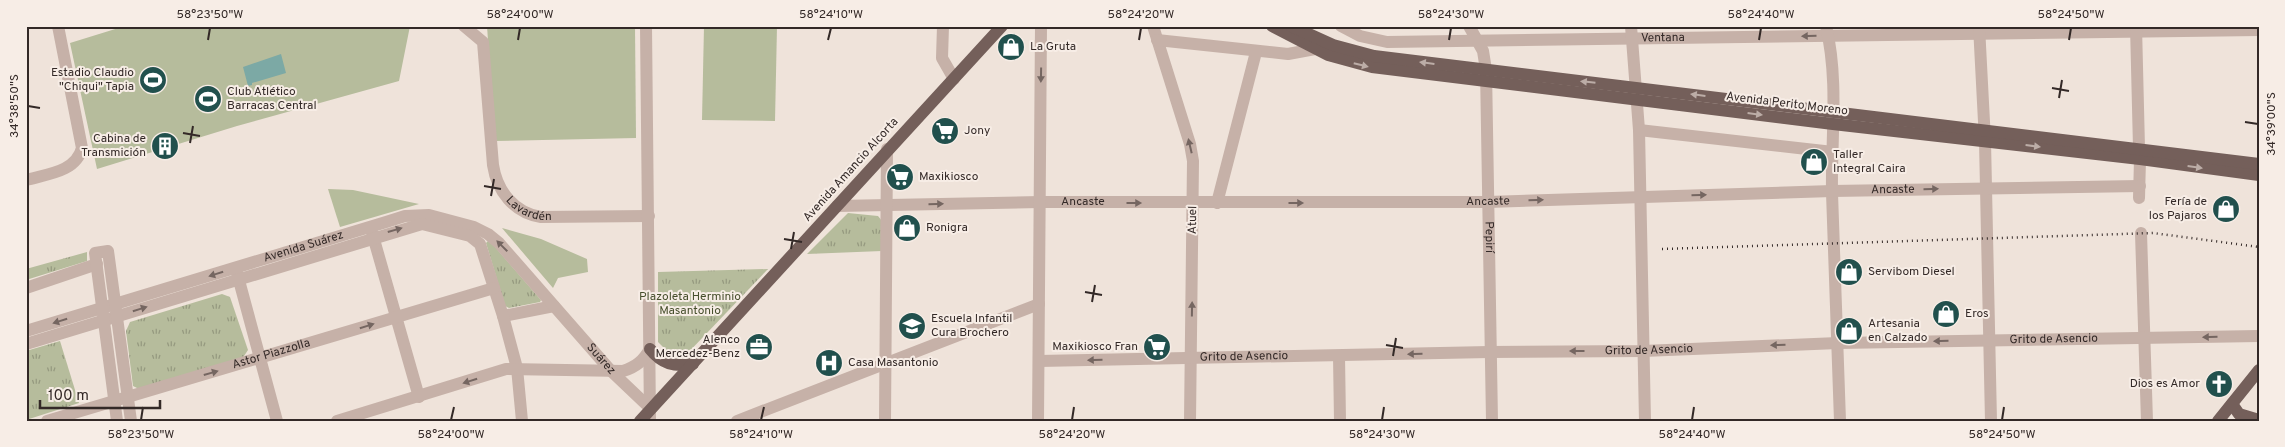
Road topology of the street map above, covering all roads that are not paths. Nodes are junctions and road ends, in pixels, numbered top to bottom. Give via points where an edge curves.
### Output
1 (58, 26) edge
2 (464, 26) edge
3 (646, 26) edge
4 (943, 26) edge
5 (1002, 26) edge
6 (1042, 26) edge
7 (1153, 26) edge
8 (1272, 26) edge
9 (1291, 26) edge
10 (1342, 26) edge
11 (1470, 26) edge
12 (2137, 29) edge
13 (1979, 30) edge
14 (2259, 30) edge
15 (1827, 31) edge
16 (1631, 32) edge
17 (1157, 40) junction
18 (1478, 42) junction
19 (1316, 43) junction
20 (1256, 52) junction
21 (1487, 76) junction
22 (954, 79) junction
23 (1637, 93) junction
24 (1833, 118) junction
25 (1638, 130) junction
26 (1985, 135) junction
27 (887, 149) junction
28 (1833, 152) junction
29 (2140, 154) junction
30 (2259, 164) edge
31 (2259, 176) edge
32 (26, 180) edge
33 (1986, 188) junction
34 (1832, 191) junction
35 (1640, 197) junction
36 (1040, 202) junction
37 (1488, 202) junction
38 (1193, 203) junction
39 (1216, 203) junction
40 (887, 205) junction
41 (837, 206) junction
42 (649, 216) junction
43 (372, 232) junction
44 (2141, 233) dead end
45 (238, 273) junction
46 (26, 288) edge
47 (494, 288) junction
48 (1038, 304) junction
49 (554, 306) junction
50 (109, 312) junction
51 (503, 316) junction
52 (396, 317) junction
53 (26, 331) edge
54 (2259, 336) edge
55 (2146, 338) junction
56 (1989, 340) junction
57 (1838, 343) junction
58 (26, 344) edge
59 (650, 350) junction
60 (1644, 351) junction
61 (1490, 352) junction
62 (1339, 356) junction
63 (1191, 357) junction
64 (261, 358) junction
65 (1039, 361) junction
66 (886, 362) junction
67 (693, 364) junction
68 (516, 368) junction
69 (611, 370) junction
70 (2259, 370) edge
71 (419, 397) junction
72 (127, 398) junction
73 (114, 402) junction
74 (2232, 404) junction
75 (650, 415) edge
76 (2259, 420) edge
77 (47, 421) edge
78 (117, 421) edge
79 (130, 421) edge
80 (277, 421) edge
81 (338, 421) edge
82 (522, 421) edge
83 (640, 421) edge
84 (736, 421) edge
85 (885, 421) edge
86 (1038, 421) edge
87 (1190, 421) edge
88 (1340, 421) edge
89 (1492, 421) edge
90 (1645, 421) edge
91 (1840, 421) edge
92 (1992, 421) edge
93 (2147, 421) edge
94 (2218, 421) edge

1 - 32 street via 81,142 78,160 60,170
2 - 42 street, Lavardén via 483,42 493,165 496,180 506,198 529,214 542,217
3 - 42 street
4 - 22 street via 942,58
5 - 22 main road, Avenida Amancio Alcorta
6 -> 36 street
7 - 17 street, Atuel
8 - 19 main road
9 - 19 main road
10 - 18 street, Ventana via 1360,36 1387,42
11 - 18 street, Pepirí
12 - 13 street, Ventana
12 - 14 street, Ventana
12 - 29 street
13 - 15 street, Ventana
13 - 26 street
15 -> 16 street, Ventana
15 - 24 street
16 - 18 street, Ventana
16 - 23 street
17 - 20 street
38 -> 17 street, Atuel via 1194,166 1190,144
18 - 21 street, Pepirí via 1483,51
19 - 20 street via 1288,54
19 - 21 main road, Avenida Perito Moreno
20 - 39 street
21 - 23 main road, Avenida Perito Moreno
21 - 37 street, Pepirí
22 - 27 main road, Avenida Amancio Alcorta
23 - 24 main road, Avenida Perito Moreno
23 - 25 street
24 - 26 main road, Avenida Perito Moreno
24 - 28 street
25 - 28 street
25 - 35 street
26 - 29 main road, Avenida Perito Moreno
26 - 33 street
27 - 40 street
27 - 41 main road, Avenida Amancio Alcorta
28 - 34 street
29 - 30 main road, Avenida Perito Moreno
29 -> 31 main road, Avenida Perito Moreno
29 - 33 street, Ancaste via 2140,192
34 -> 33 street, Ancaste
33 - 56 street
35 -> 34 street, Ancaste
34 - 57 street
37 -> 35 street, Ancaste
35 - 60 street
36 -> 38 street, Ancaste
40 -> 36 street, Ancaste
36 - 48 street
39 -> 37 street, Ancaste
37 - 61 street, Pepirí
38 - 39 street, Ancaste
63 -> 38 street, Atuel
40 - 41 street, Ancaste
40 - 66 street
41 - 67 main road, Avenida Amancio Alcorta
42 - 59 street
43 - 45 street, Avenida Suárez
43 -> 47 street, Avenida Suárez via 422,224 475,238 483,250
49 -> 43 street, Avenida Suárez via 499,243 474,227 418,214
43 - 52 street
44 - 55 street
45 - 50 street, Avenida Suárez
45 - 64 street
46 - 50 street via 100,256
47 - 51 street
47 - 52 street, Astor Piazzolla
48 - 65 street
48 - 66 street
49 - 51 street
49 - 69 street, Suárez
50 -> 53 street, Avenida Suárez
50 - 58 street, Avenida Suárez
50 - 72 street
50 - 73 street
51 - 68 street
64 -> 52 street, Astor Piazzolla
52 - 71 street
54 -> 55 street, Grito de Asencio
55 - 56 street, Grito de Asencio
55 - 93 street
56 -> 57 street, Grito de Asencio
56 - 92 street
57 -> 60 street, Grito de Asencio
57 - 91 street
59 - 67 main road via 674,366
59 - 69 street via 635,367
59 - 75 street
60 -> 61 street, Grito de Asencio
60 - 90 street
61 -> 62 street, Grito de Asencio
61 - 89 street, Pepirí
62 - 63 street, Grito de Asencio
62 - 88 street
63 -> 65 street, Grito de Asencio
63 - 87 street, Atuel
72 -> 64 street, Astor Piazzolla
64 - 80 street
65 - 86 street
66 - 84 street
66 - 85 street
67 - 75 main road, Avenida Amancio Alcorta
68 - 69 street
68 -> 71 street
68 - 82 street
69 - 75 street, Suárez
70 - 74 main road
71 - 81 street
72 - 73 street, Astor Piazzolla
72 - 79 street
73 - 77 street, Astor Piazzolla
73 - 78 street
74 - 76 main road via 2239,414
74 - 94 main road
75 - 83 main road, Avenida Amancio Alcorta

